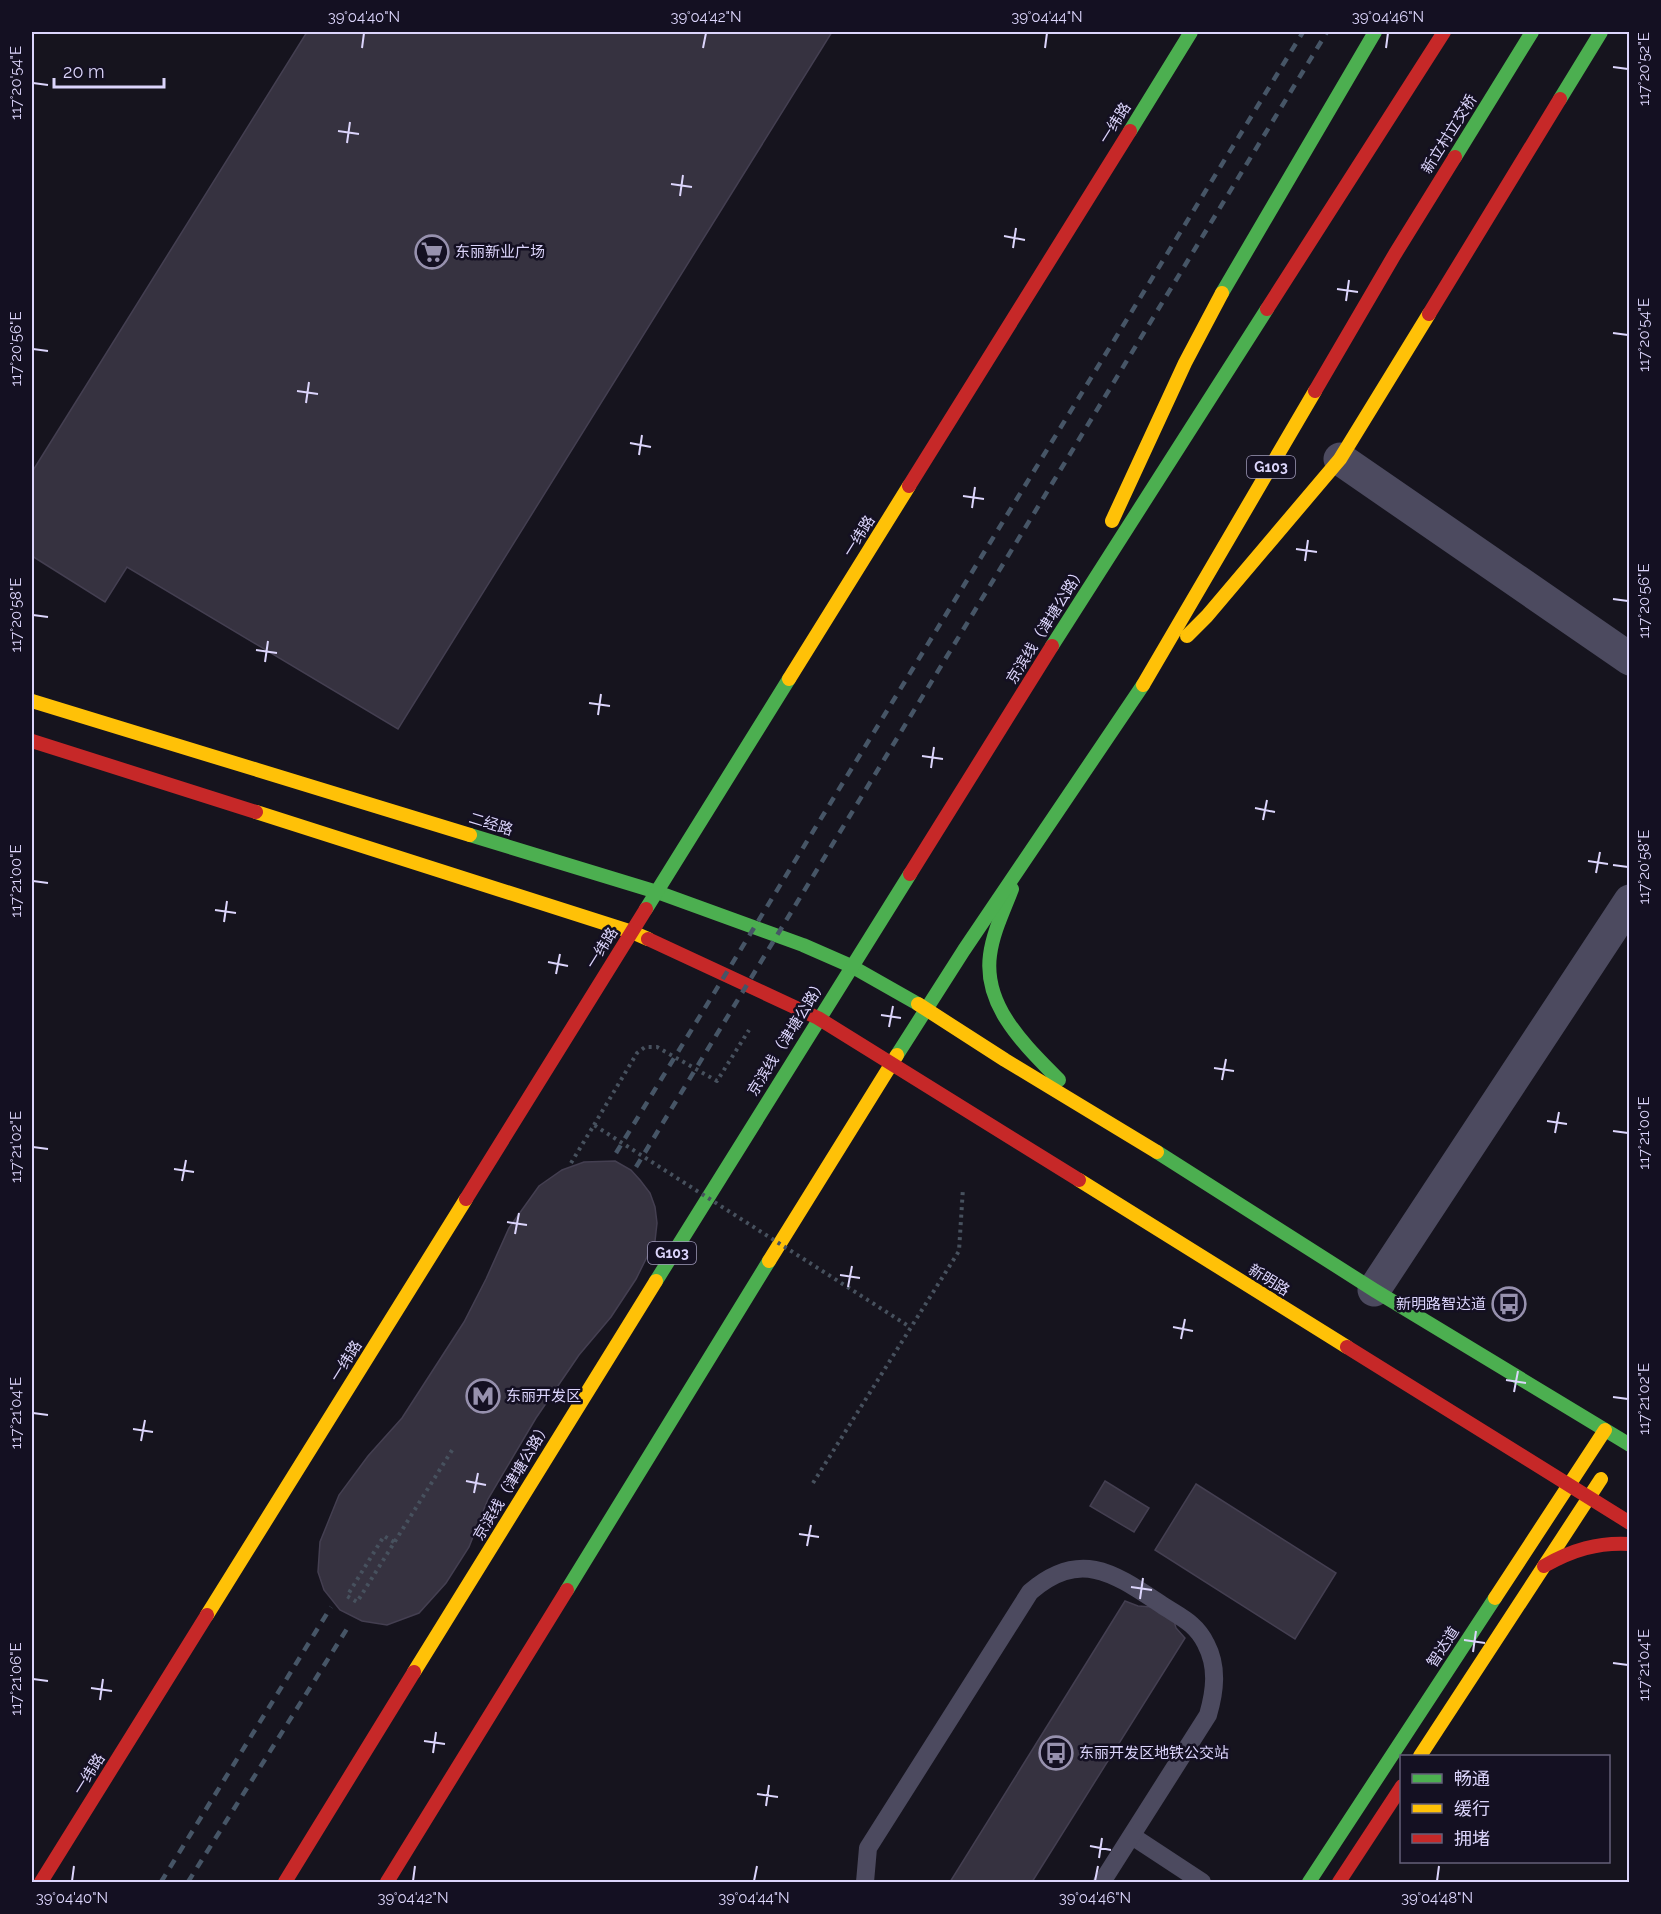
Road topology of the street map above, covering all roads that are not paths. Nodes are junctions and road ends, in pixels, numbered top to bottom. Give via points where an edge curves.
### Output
1 (1191, 32) edge
2 (1375, 32) edge
3 (1444, 32) edge
4 (1532, 32) edge
5 (1601, 32) edge
6 (1340, 459) junction
7 (1064, 627) junction
8 (1629, 658) edge
9 (1147, 679) junction
10 (32, 701) edge
11 (32, 741) edge
12 (1020, 868) junction
13 (657, 892) junction
14 (1629, 901) edge
15 (632, 933) junction
16 (851, 966) junction
17 (928, 1009) junction
18 (819, 1018) junction
19 (892, 1063) junction
20 (1100, 1118) junction
21 (1374, 1290) junction
22 (1605, 1430) junction
23 (1624, 1446) edge
24 (1606, 1470) dead end
25 (1569, 1485) junction
26 (1588, 1497) junction
27 (1629, 1523) edge
28 (1629, 1544) edge
29 (1544, 1566) junction
30 (1421, 1755) edge
31 (1400, 1788) edge
32 (1132, 1836) junction
33 (41, 1882) edge
34 (285, 1882) edge
35 (387, 1882) edge
36 (865, 1882) edge
37 (1102, 1882) edge
38 (1202, 1882) edge
39 (1309, 1882) edge
40 (1339, 1882) edge

1 - 13 main road, 一纬路
2 - 7 main road via 1185,363
3 - 7 main road, 京滨线（津塘公路） / G103
4 - 9 main road, 新立村立交桥 / G103 via 1395,254
5 - 6 main road
6 - 8 street
6 - 9 main road via 1207,616
7 - 16 main road, 京滨线（津塘公路） / G103
9 - 12 main road, G103
10 - 13 main road, 二经路
11 - 15 main road
12 - 17 main road, G103
12 - 20 main road via 990,957 993,994 1002,1013 1034,1053
13 - 15 main road, 一纬路
13 - 16 main road, 二经路
14 - 21 street
15 - 18 main road
15 - 33 main road, 一纬路
16 - 17 main road, 二经路
16 - 18 main road, 京滨线（津塘公路） / G103
17 - 19 main road, G103
17 - 20 main road
18 - 19 main road
18 - 34 main road, 京滨线（津塘公路） / G103
19 - 25 main road, 新明路
19 - 35 main road, G103
20 - 21 main road
21 - 22 main road
22 - 23 main road
22 - 25 main road, 智达道
24 - 26 main road
25 - 26 main road, 新明路
25 - 39 main road, 智达道
26 - 27 main road, 新明路
26 - 29 main road
28 - 29 main road via 1590,1545 1563,1554
29 - 30 main road
31 - 40 main road
32 - 36 lane via 1208,1715 1215,1692 1214,1670 1208,1646 1197,1628 1114,1574 1071,1569 1045,1579 1030,1592 868,1848
32 - 37 lane
32 - 38 lane

